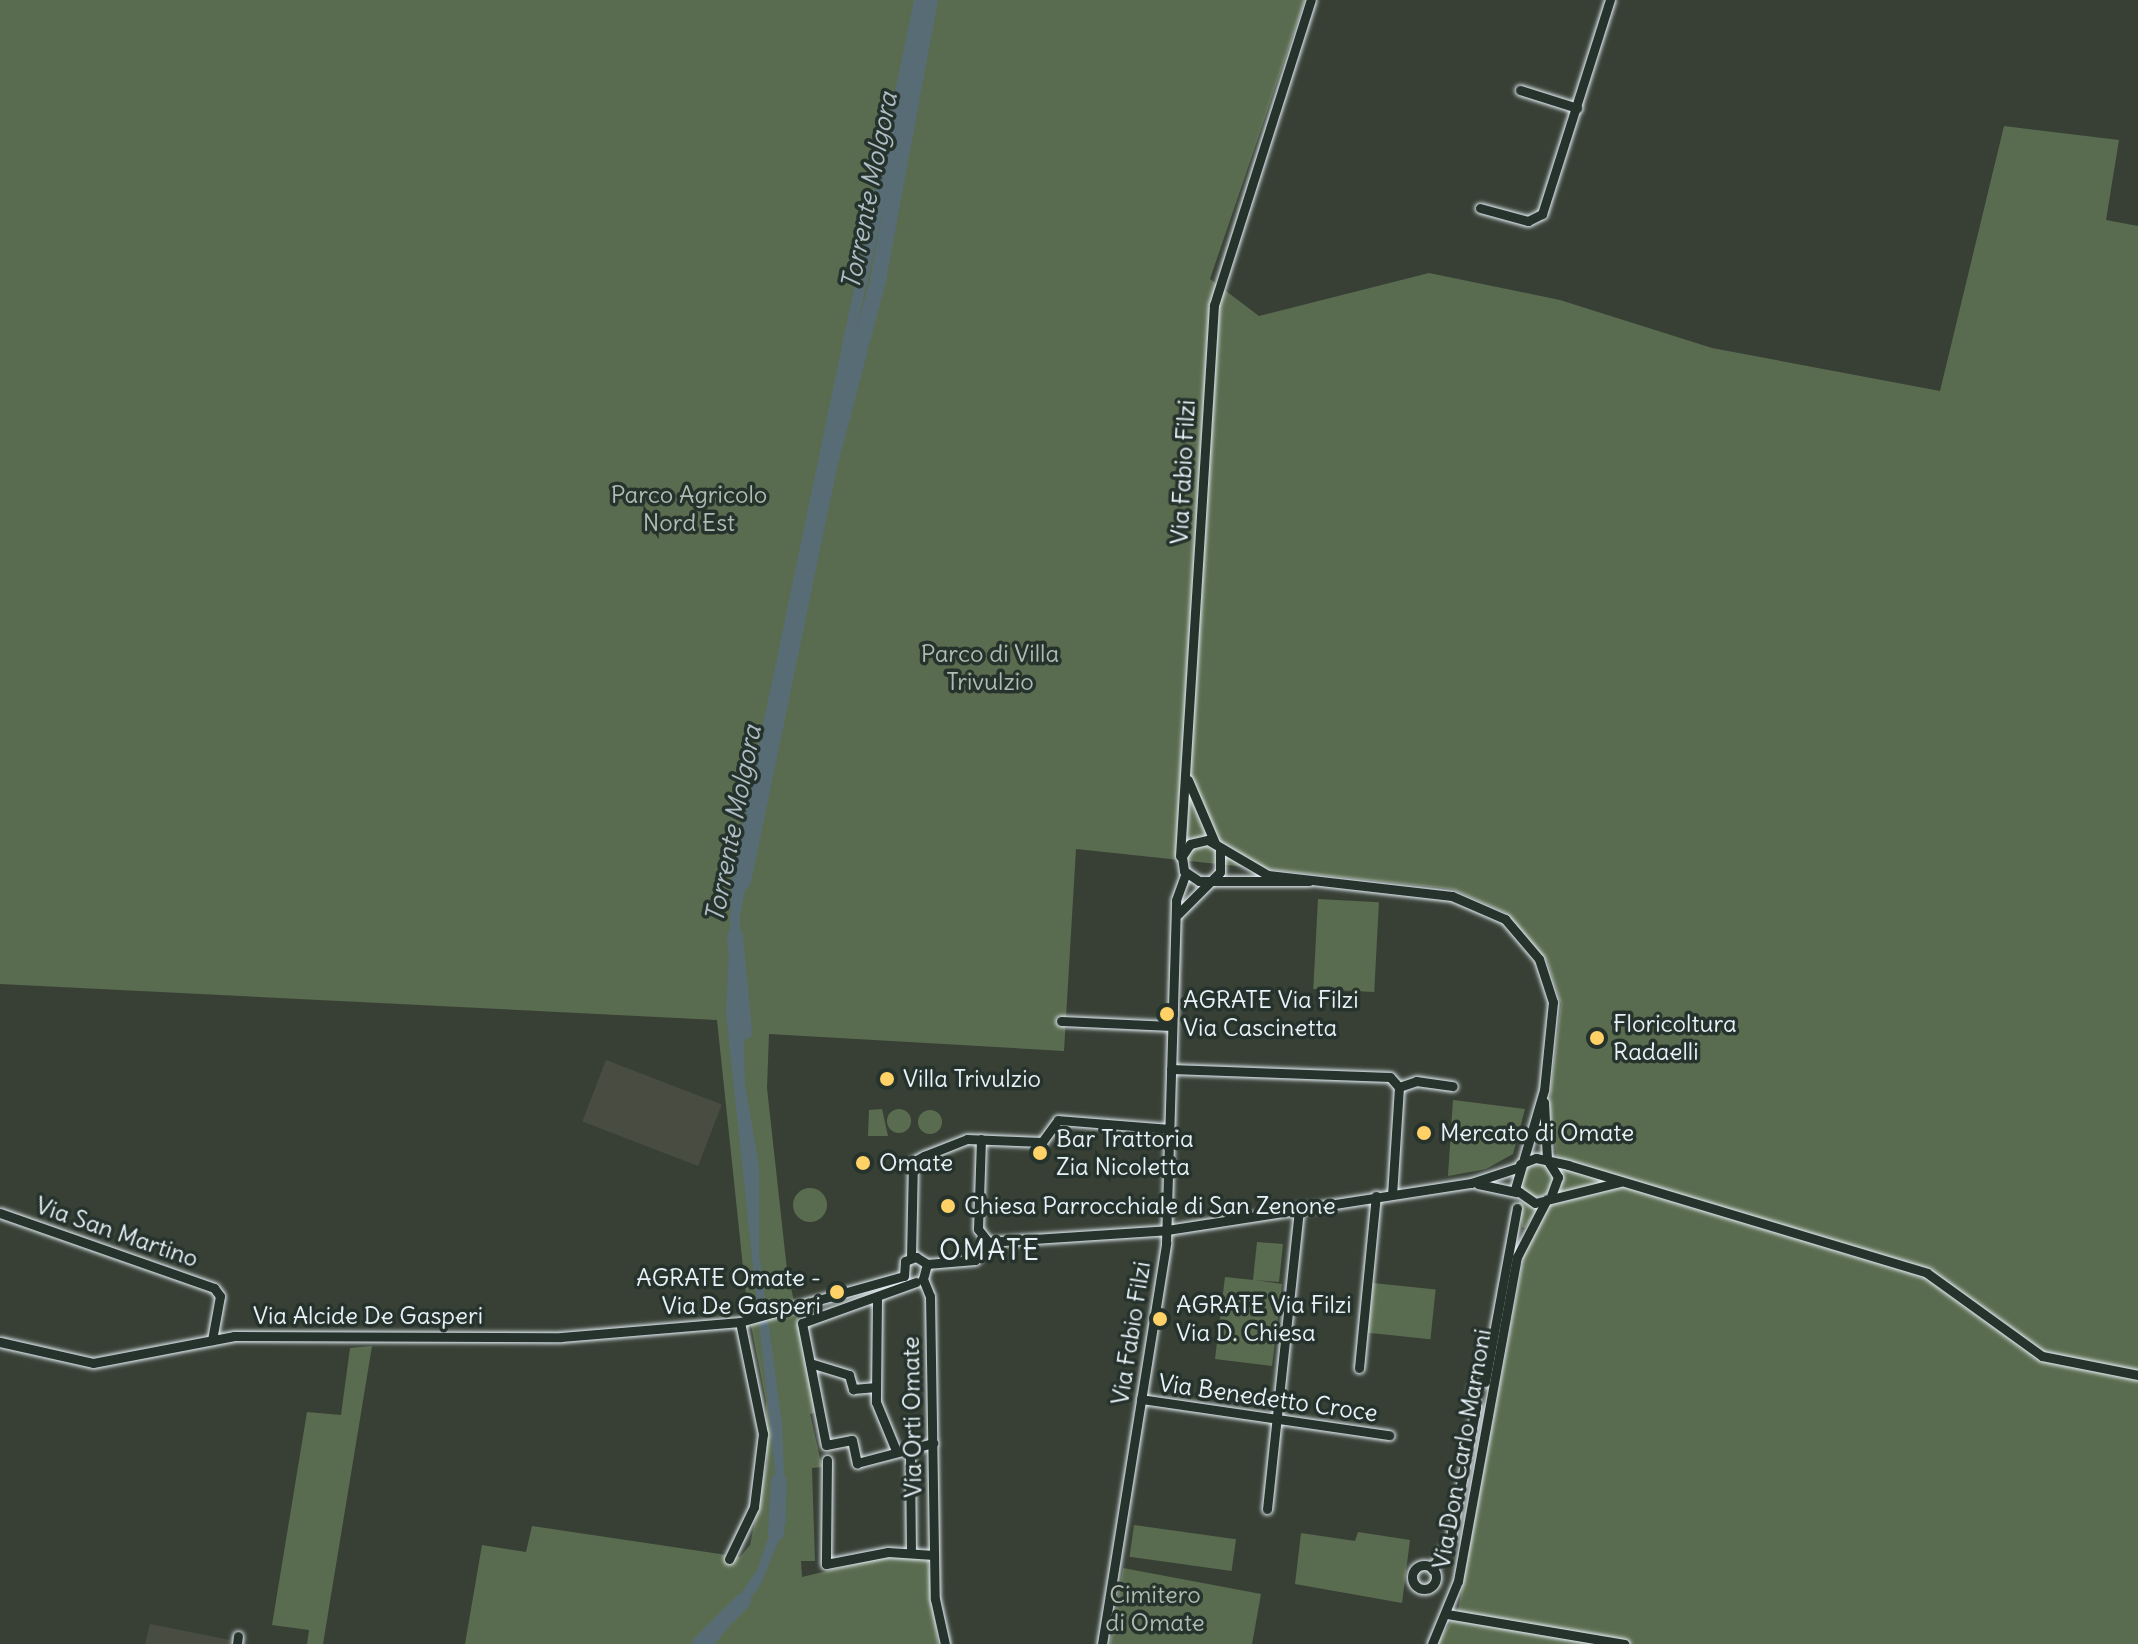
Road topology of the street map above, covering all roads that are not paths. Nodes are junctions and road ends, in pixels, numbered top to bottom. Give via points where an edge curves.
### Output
1 (1311, 0) edge
2 (1610, 0) edge
3 (1520, 90) dead end
4 (1577, 108) junction
5 (1480, 208) dead end
6 (1187, 756) junction
7 (1218, 847) junction
8 (1181, 863) junction
9 (1186, 873) junction
10 (1208, 880) junction
11 (1309, 881) junction
12 (1177, 917) junction
13 (1061, 1021) dead end
14 (1172, 1026) junction
15 (1171, 1069) junction
16 (1453, 1086) dead end
17 (1399, 1087) junction
18 (1544, 1090) junction
19 (1169, 1129) junction
20 (981, 1139) junction
21 (1547, 1161) junction
22 (1518, 1166) junction
23 (1590, 1172) junction
24 (1620, 1182) junction
25 (1471, 1183) junction
26 (1572, 1189) junction
27 (1517, 1193) junction
28 (1392, 1194) junction
29 (1376, 1196) junction
30 (1549, 1198) junction
31 (1299, 1208) junction
32 (1517, 1208) junction
33 (0, 1213) edge
34 (1167, 1230) junction
35 (988, 1242) junction
36 (911, 1257) junction
37 (1517, 1257) junction
38 (927, 1264) junction
39 (904, 1276) junction
40 (920, 1281) junction
41 (877, 1300) junction
42 (744, 1321) junction
43 (212, 1340) junction
44 (0, 1342) edge
45 (810, 1363) junction
46 (1359, 1368) dead end
47 (2138, 1375) edge
48 (1482, 1381) junction
49 (1494, 1384) junction
50 (876, 1387) junction
51 (1141, 1399) junction
52 (1277, 1419) junction
53 (1389, 1435) dead end
54 (933, 1443) junction
55 (895, 1448) junction
56 (910, 1457) dead end
57 (827, 1460) dead end
58 (1267, 1509) dead end
59 (911, 1553) junction
60 (934, 1555) junction
61 (729, 1559) dead end
62 (1432, 1569) dead end
63 (1447, 1614) junction
64 (945, 1644) edge
65 (1102, 1644) edge
66 (1432, 1644) edge
67 (1624, 1644) edge

1 - 6 street, Via Fabio Filzi via 1245,194 1212,317
2 - 4 street
3 - 4 street
4 - 5 street via 1542,214 1528,221
6 - 7 street, Via Fabio Filzi via 1192,800
6 - 8 street, Via Fabio Filzi
7 - 8 street via 1192,842
7 - 10 street via 1222,867
7 - 11 street via 1256,871
8 - 9 street
9 - 10 street
9 - 12 street, Via Fabio Filzi
10 - 11 street
10 - 12 street
11 - 18 street via 1462,898 1512,926 1539,959 1552,994
12 - 14 street, Via Fabio Filzi
13 - 14 street
14 - 15 street, Via Fabio Filzi
15 - 17 street via 1390,1077
15 - 19 street, Via Fabio Filzi
16 - 17 street via 1416,1081
17 - 28 street
18 - 21 street
18 - 22 street
19 - 20 street via 1058,1120 1036,1142
19 - 34 street, Via Fabio Filzi
20 - 35 street via 978,1229
20 - 36 street via 913,1162
21 - 22 street
21 - 23 street
21 - 30 street via 1558,1177
22 - 25 street
22 - 27 street
23 - 24 street
23 - 26 street
24 - 26 street
24 - 47 street via 1927,1273 2042,1356
25 - 27 street
25 - 28 street
26 - 30 street
27 - 30 street
27 - 32 street
28 - 29 street
29 - 31 street
29 - 46 street
30 - 37 street
31 - 34 street
31 - 52 street
32 - 37 street
32 - 48 street
33 - 43 street, Via San Martino via 214,1288
34 - 35 street
34 - 51 street, Via Fabio Filzi
35 - 38 street via 975,1260
36 - 38 street
36 - 39 street
37 - 49 street, Via Don Carlo Marnoni
38 - 40 street
39 - 40 street
39 - 42 street, Via Alcide De Gasperi via 788,1313
40 - 41 street
40 - 54 street, Via Orti Omate via 930,1296
41 - 45 street via 802,1323
41 - 50 street
42 - 43 street, Via Alcide De Gasperi via 555,1337
42 - 61 street via 761,1399 762,1449 754,1507
43 - 44 street, Via Alcide De Gasperi via 93,1363
45 - 50 street via 849,1375 853,1389
45 - 55 street via 826,1445 852,1440 857,1463
48 - 49 street
48 - 62 street via 1473,1388 1476,1407 1451,1537
49 - 63 street, Via Don Carlo Marnoni
50 - 55 street
51 - 52 street, Via Benedetto Croce
51 - 65 street, Via Fabio Filzi
52 - 53 street, Via Benedetto Croce
52 - 58 street
54 - 55 street
54 - 60 street, Via Orti Omate
56 - 59 street, Via Orti Omate
57 - 59 street via 826,1564
59 - 60 street
60 - 64 street, Via Orti Omate
63 - 66 street, Via Don Carlo Marnoni
63 - 67 street

